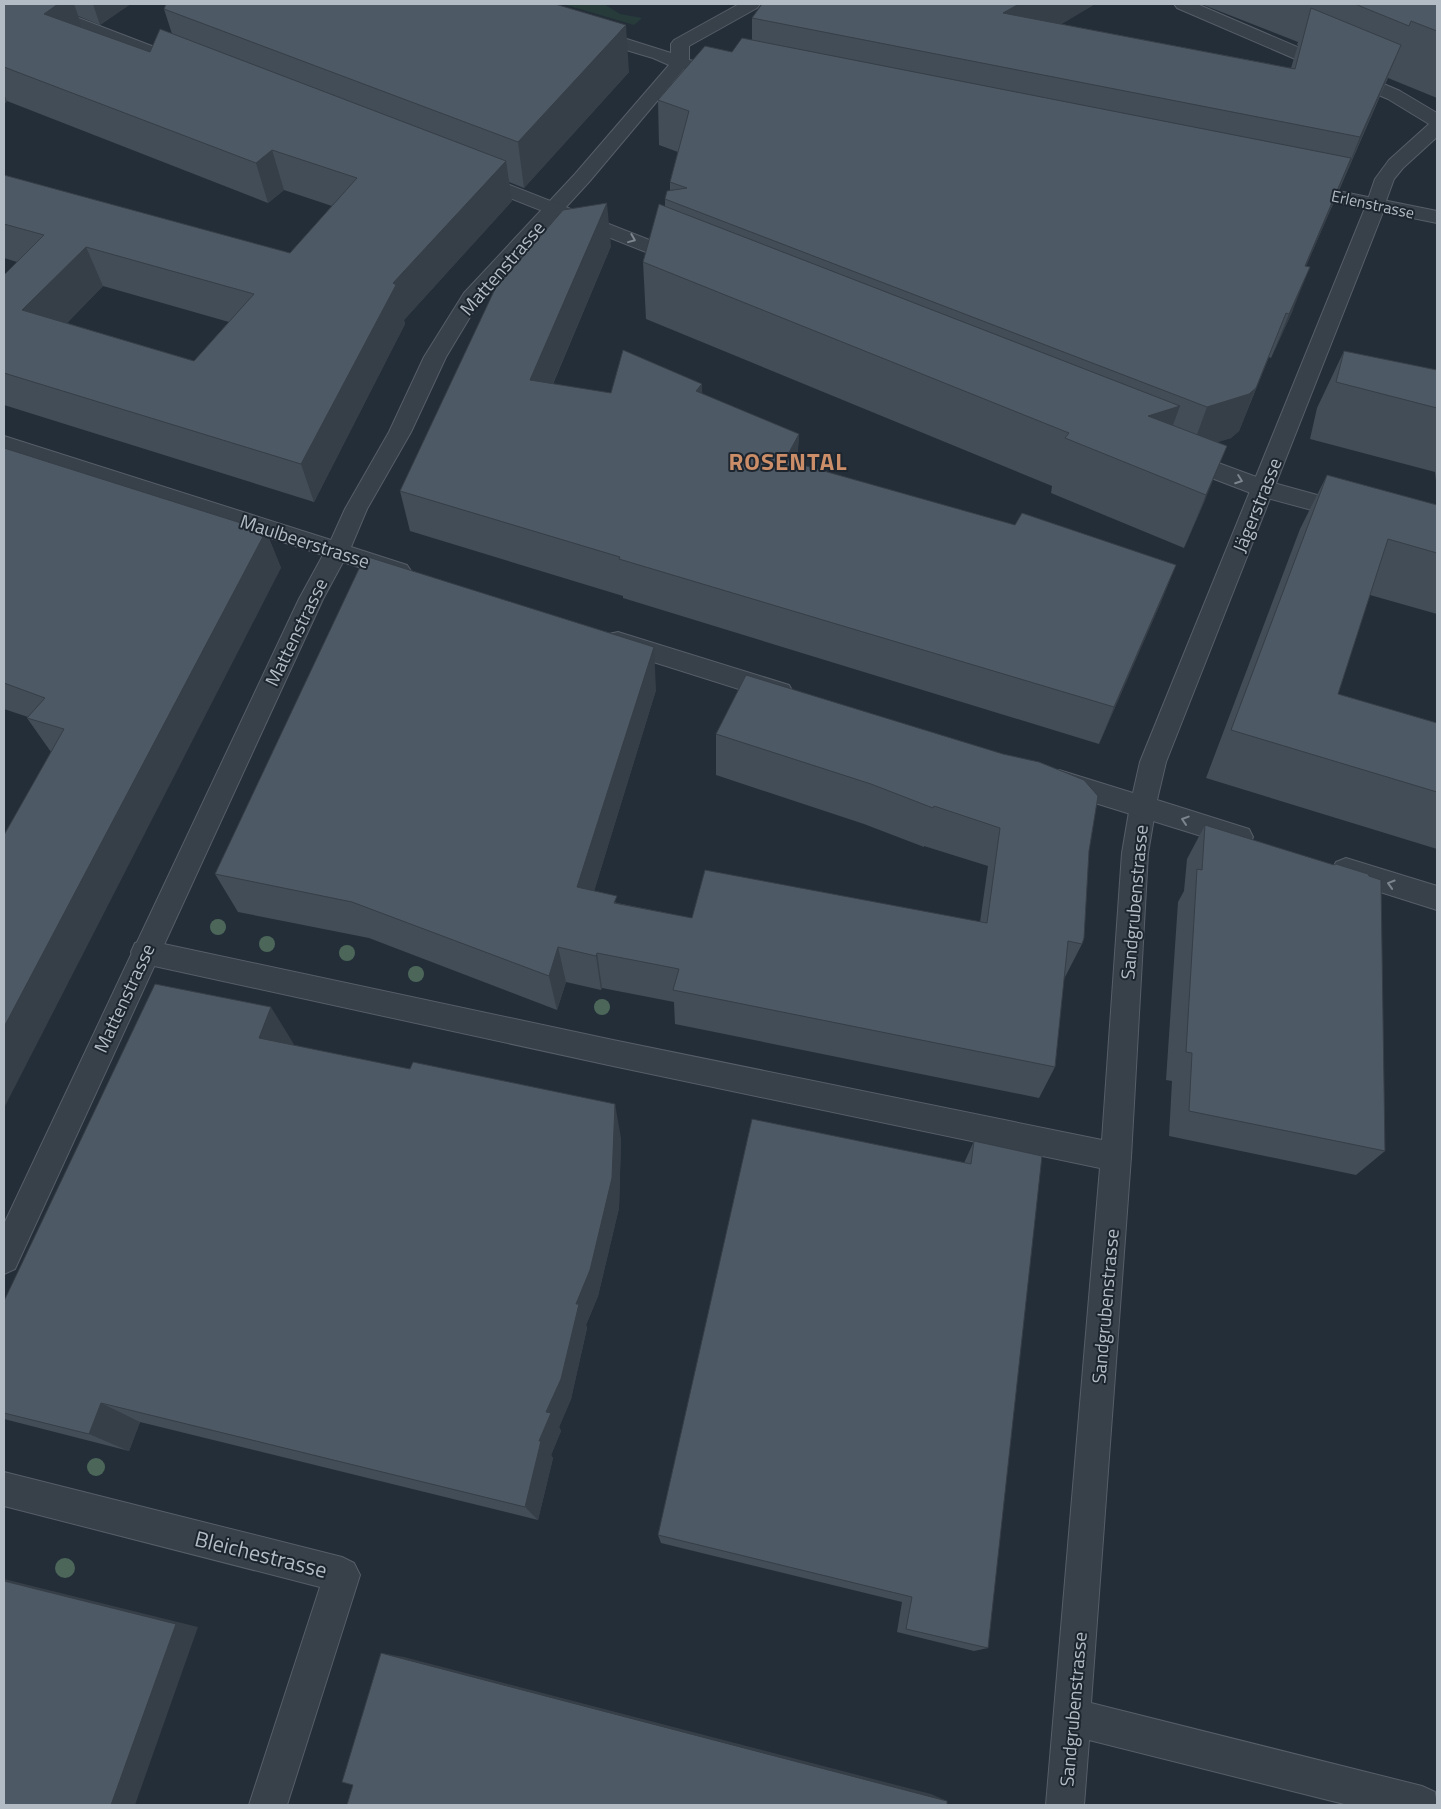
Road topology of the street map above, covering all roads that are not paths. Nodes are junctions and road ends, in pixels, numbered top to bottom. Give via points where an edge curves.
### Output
1 (751, 4) edge
2 (1183, 4) edge
3 (18, 5) edge
4 (576, 29) edge
5 (680, 63) junction
6 (718, 71) edge
7 (203, 72) edge
8 (1437, 121) edge
9 (1437, 127) edge
10 (462, 172) edge
11 (1278, 185) edge
12 (1376, 205) junction
13 (554, 209) junction
14 (1437, 217) edge
15 (698, 266) edge
16 (4, 444) edge
17 (1167, 452) edge
18 (1264, 489) junction
19 (1365, 516) edge
20 (337, 552) junction
21 (422, 579) edge
22 (593, 633) edge
23 (801, 699) edge
24 (1038, 774) edge
25 (1143, 806) junction
26 (1262, 844) edge
27 (1326, 864) edge
28 (1437, 898) edge
29 (145, 952) junction
30 (1116, 1157) junction
31 (4, 1258) edge
32 (4, 1489) edge
33 (1072, 1717) junction
34 (268, 1805) edge
35 (1065, 1805) edge
36 (1422, 1805) edge

1 - 5 street via 680,44
2 - 8 street via 1394,96
3 - 7 street
4 - 5 street
5 - 6 street
5 - 13 street, Mattenstrasse
9 - 12 street, Jägerstrasse via 1385,178
10 - 13 street
11 - 12 street, Erlenstrasse
12 - 14 street, Erlenstrasse
12 - 18 street, Jägerstrasse
13 -> 15 street
13 - 20 street, Mattenstrasse via 471,298 435,357
16 - 20 street, Maulbeerstrasse
17 -> 18 street
18 - 19 street
18 - 25 street, Jägerstrasse via 1153,762
20 - 21 street, Maulbeerstrasse
20 - 29 street, Mattenstrasse via 310,599
22 - 23 street
24 - 25 street
26 -> 25 street
25 - 30 street, Sandgrubenstrasse via 1135,853
28 -> 27 street
29 - 30 street
29 - 31 street, Mattenstrasse
30 - 33 street, Sandgrubenstrasse
32 - 34 street, Bleichestrasse via 342,1575
33 - 35 street, Sandgrubenstrasse
33 - 36 street

